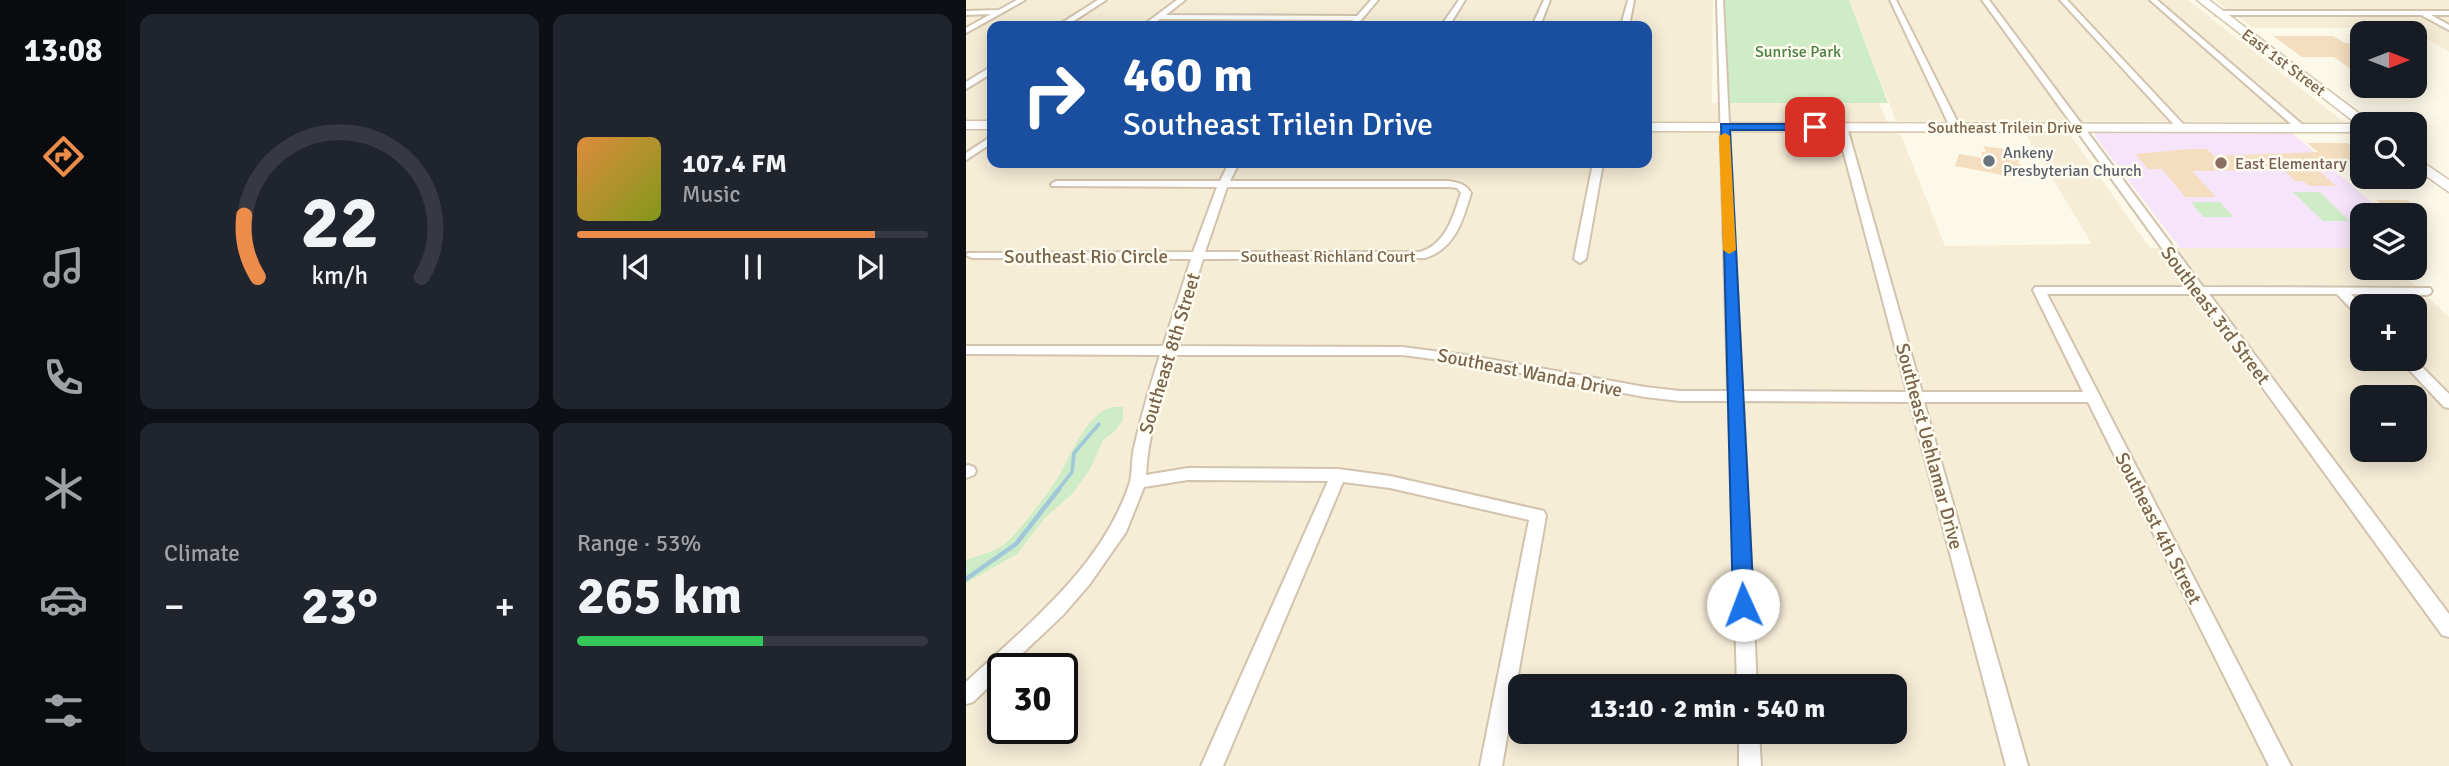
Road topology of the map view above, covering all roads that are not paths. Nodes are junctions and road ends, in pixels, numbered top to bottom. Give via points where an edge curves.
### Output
1 (1022, 0) edge
2 (1103, 0) edge
3 (1182, 0) edge
4 (1376, 0) edge
5 (1462, 0) edge
6 (1547, 0) edge
7 (1631, 0) edge
8 (1720, 0) edge
9 (1893, 0) edge
10 (1985, 0) edge
11 (2063, 0) edge
12 (2153, 0) edge
13 (2202, 0) edge
14 (999, 12) junction
15 (966, 13) edge
16 (2219, 13) junction
17 (2421, 13) junction
18 (2449, 13) edge
19 (1158, 18) junction
20 (1360, 18) junction
21 (1069, 21) edge
22 (1154, 21) edge
23 (1357, 21) edge
24 (1448, 21) edge
25 (1538, 21) edge
26 (1626, 21) edge
27 (2449, 28) edge
28 (966, 31) edge
29 (987, 73) edge
30 (966, 86) edge
31 (2350, 112) edge
32 (966, 125) edge
33 (987, 125) edge
34 (1652, 127) edge
35 (1724, 127) junction
36 (1842, 127) junction
37 (1955, 127) junction
38 (2076, 127) junction
39 (2181, 127) junction
40 (2301, 128) junction
41 (2350, 128) edge
42 (987, 142) edge
43 (966, 157) edge
44 (2427, 167) edge
45 (1231, 168) edge
46 (1597, 168) edge
47 (2427, 170) edge
48 (2449, 171) edge
49 (1056, 184) dead end
50 (1223, 184) junction
51 (2449, 187) edge
52 (972, 255) dead end
53 (1199, 256) junction
54 (1580, 258) dead end
55 (2198, 290) junction
56 (2341, 291) junction
57 (2426, 291) dead end
58 (2350, 300) edge
59 (966, 350) edge
60 (1170, 350) junction
61 (2418, 371) edge
62 (1735, 396) junction
63 (1916, 396) junction
64 (2094, 397) junction
65 (2449, 403) edge
66 (1338, 475) junction
67 (1138, 482) junction
68 (2449, 629) edge
69 (1747, 674) edge
70 (966, 695) edge
71 (1749, 744) edge
72 (1213, 766) edge
73 (1491, 766) edge
74 (1750, 766) edge
75 (2017, 766) edge
76 (2280, 766) edge

1 - 14 street
2 - 21 street
3 - 19 street
4 - 20 street
5 - 24 street
6 - 25 street
7 - 26 street
8 - 35 street
9 - 37 street
10 - 38 street, Southeast 3rd Street
11 - 39 street
12 - 40 street
13 - 16 street, East 1st Street
14 - 15 street
14 - 28 street
16 - 17 street
16 - 31 street, East 1st Street
17 - 18 street
17 - 27 street
19 - 20 street
19 - 22 street
20 - 23 street
29 - 30 street
32 - 33 street
34 - 35 street, Southeast Trilein Drive
35 - 36 street, Southeast Trilein Drive
35 - 62 street
36 - 37 street, Southeast Trilein Drive
36 - 63 street, Southeast Uehlamar Drive
37 - 38 street, Southeast Trilein Drive
38 - 39 street, Southeast Trilein Drive
38 - 55 street, Southeast 3rd Street
39 - 40 street, Southeast Trilein Drive
40 - 41 street, Southeast Trilein Drive
42 - 43 street
44 - 48 street
45 - 50 street, Southeast 8th Street
46 - 54 street
47 - 51 street
49 - 50 street
50 - 53 street, Southeast 8th Street
50 - 53 street, Southeast Richland Court via 1449,184 1466,193 1444,246 1427,255
52 - 53 street, Southeast Rio Circle
53 - 60 street, Southeast 8th Street
55 - 56 street
55 - 64 street, Southeast 4th Street via 2039,290
55 - 68 street, Southeast 3rd Street
56 - 57 street
56 - 58 street
59 - 60 street, Southeast Wanda Drive
60 - 62 street, Southeast Wanda Drive via 1432,353 1611,389
60 - 67 street, Southeast 8th Street via 1145,426
61 - 65 street
62 - 63 street, Southeast Wanda Drive
62 - 69 street
63 - 64 street, Southeast Wanda Drive
63 - 75 street, Southeast Uehlamar Drive
64 - 76 street, Southeast 4th Street
66 - 67 street via 1188,474
66 - 72 street
66 - 73 street via 1390,482 1538,516
67 - 70 street, Southeast 8th Street via 1120,527 1083,580
71 - 74 street

